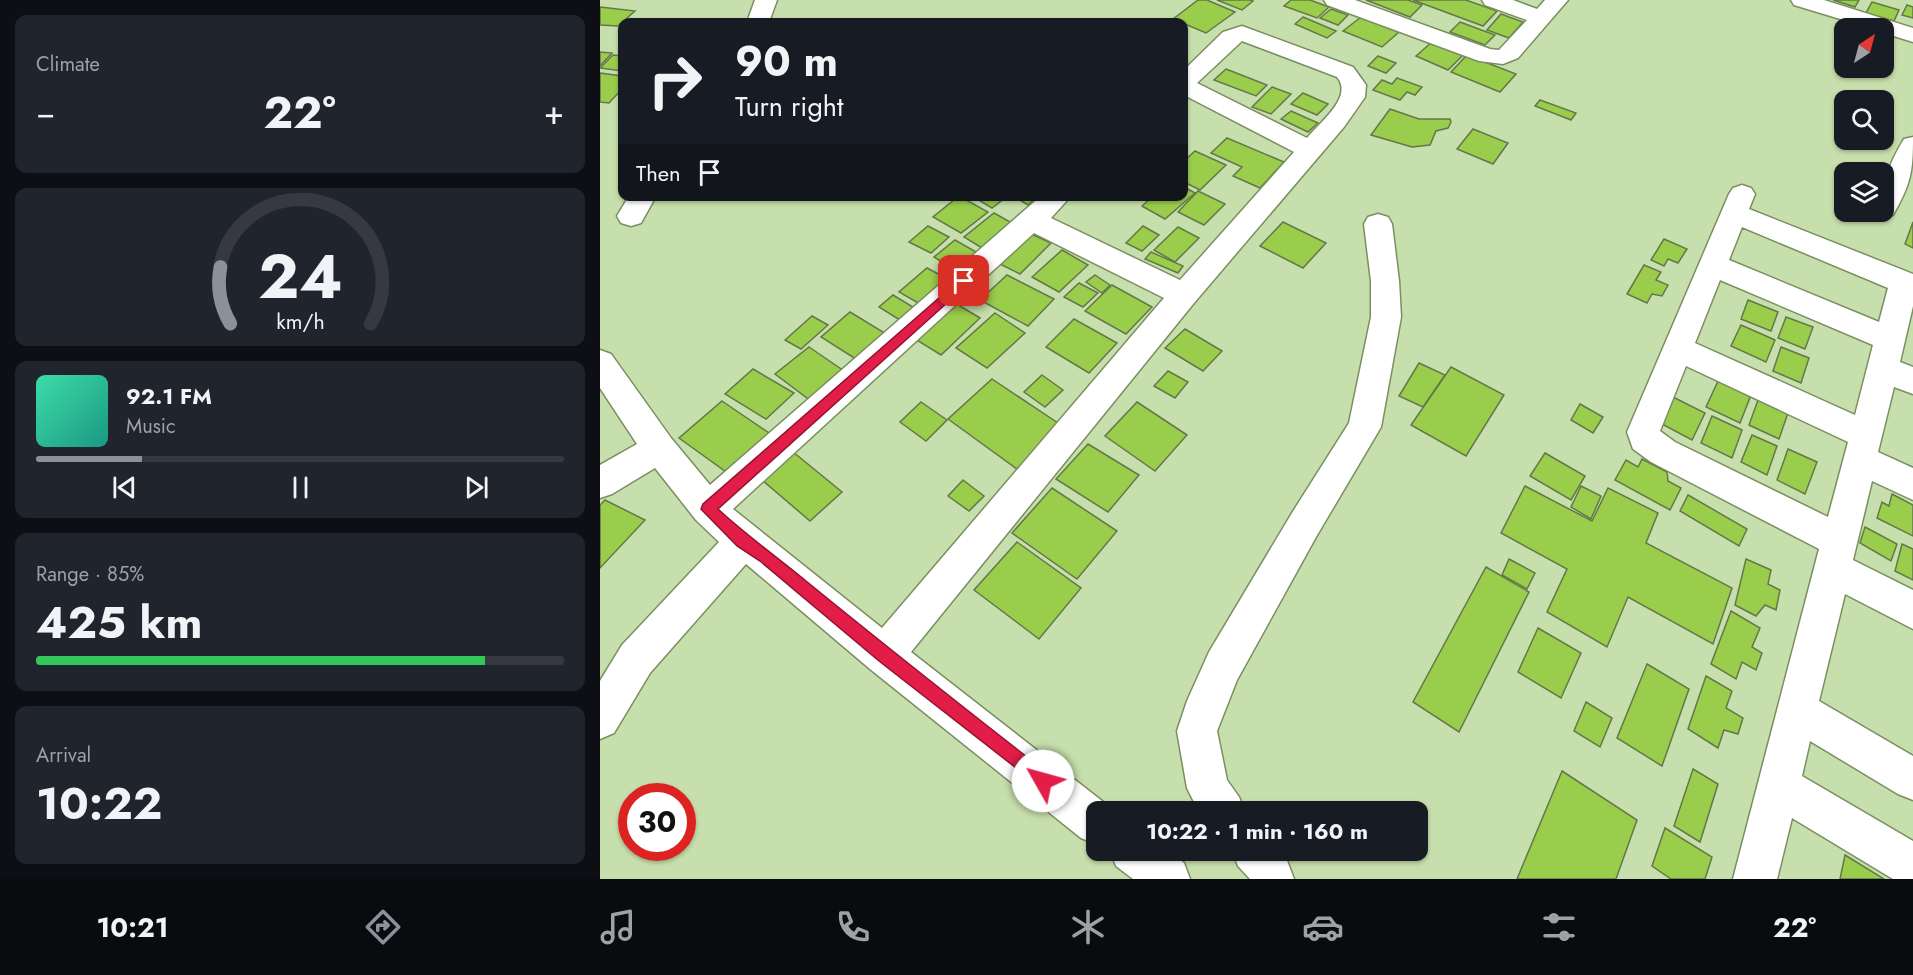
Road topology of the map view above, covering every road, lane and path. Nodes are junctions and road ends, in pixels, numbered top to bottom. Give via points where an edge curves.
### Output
1 (766, 0) edge
2 (1335, 0) edge
3 (1492, 0) edge
4 (1557, 0) edge
5 (1802, 0) edge
6 (759, 18) edge
7 (1541, 18) junction
8 (1913, 35) edge
9 (1188, 78) edge
10 (1188, 88) edge
11 (1913, 145) edge
12 (1309, 149) junction
13 (1894, 196) edge
14 (1053, 201) edge
15 (1032, 220) junction
16 (1378, 224) dead end
17 (1712, 265) junction
18 (1908, 284) edge
19 (1184, 295) junction
20 (1676, 348) junction
21 (600, 363) edge
22 (1895, 363) edge
23 (1863, 447) junction
24 (659, 448) junction
25 (600, 483) edge
26 (1913, 485) edge
27 (708, 509) junction
28 (743, 541) junction
29 (1836, 554) junction
30 (1913, 610) edge
31 (884, 655) junction
32 (1797, 711) junction
33 (600, 718) edge
34 (1913, 779) edge
35 (1778, 786) junction
36 (1217, 801) edge
37 (1086, 815) edge
38 (1146, 861) edge
39 (1263, 861) edge
40 (1913, 866) edge
41 (1168, 879) edge
42 (1272, 879) edge
43 (1755, 879) edge

1 - 6 street
2 - 7 street via 1497,57 1510,53
3 - 7 street
4 - 7 street
5 - 8 street
9 - 12 street via 1231,37 1242,33 1345,72 1353,80 1354,96
10 - 12 street
11 - 13 street
12 - 19 street
14 - 15 street
15 - 19 street
15 - 27 street
16 - 36 street via 1386,317 1365,427 1304,525 1207,701 1197,730 1208,788
17 - 18 street via 1738,204
17 - 20 street
17 - 22 street
18 - 22 street
19 - 31 street
20 - 23 street
20 - 29 street via 1644,424 1645,439
21 - 24 street
22 - 23 street
23 - 26 street
23 - 29 street
24 - 25 street
24 - 27 street
27 - 28 street
28 - 31 street
28 - 33 street via 636,659
29 - 30 street
29 - 32 street
31 - 37 street
32 - 34 street
32 - 35 street
35 - 40 street
35 - 43 street
38 - 41 street
39 - 42 street

